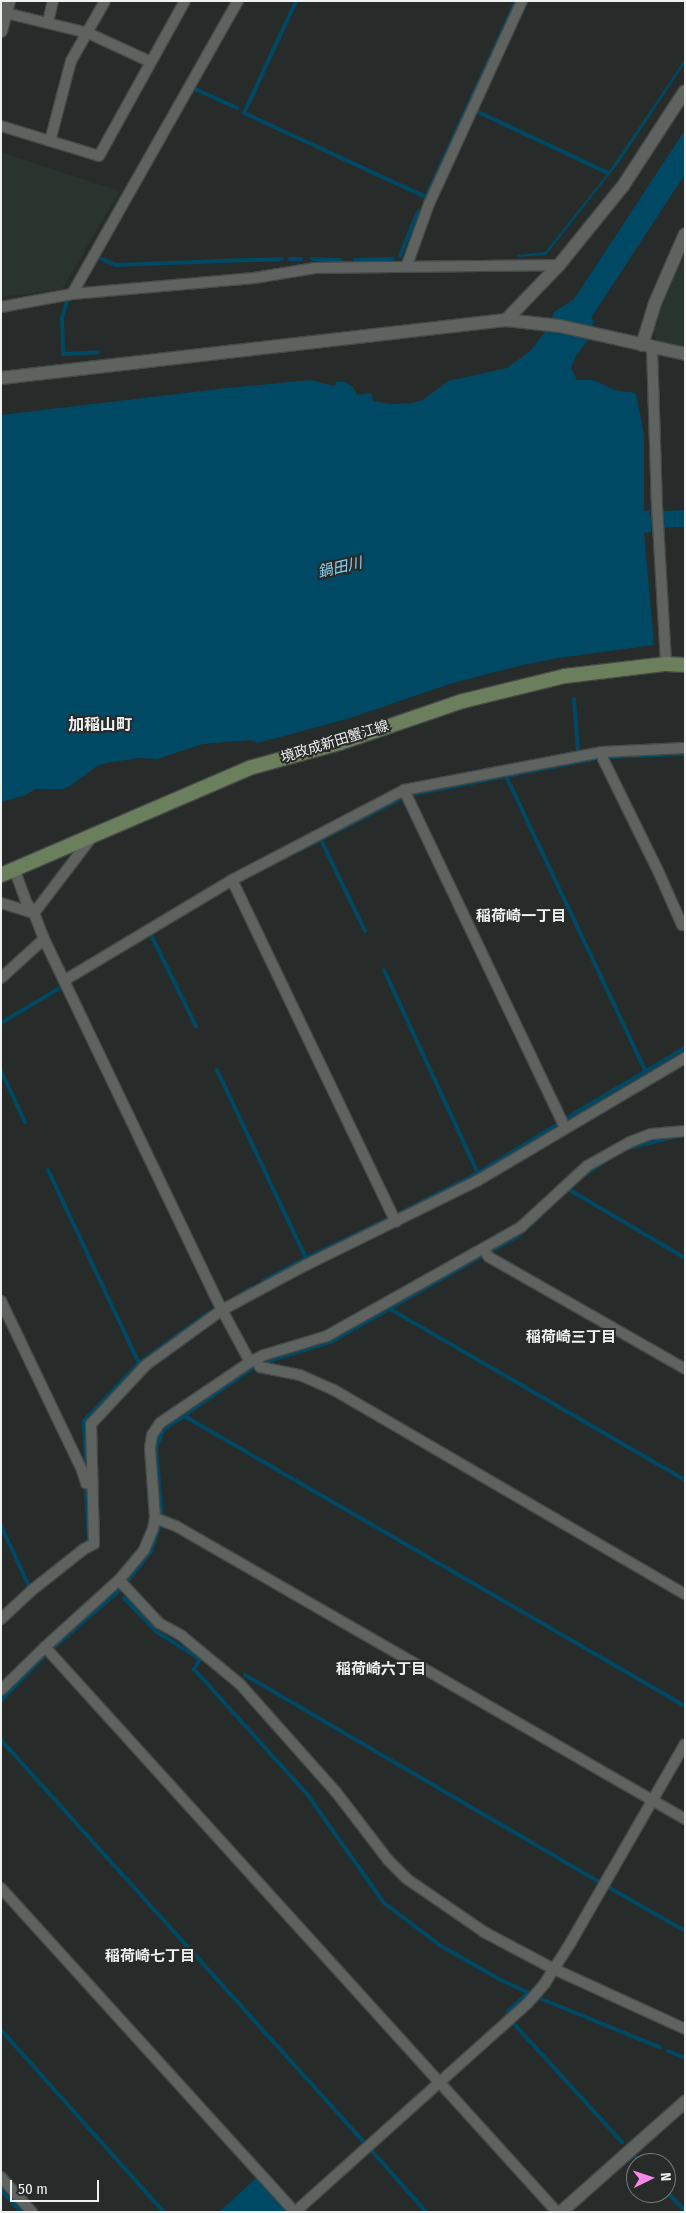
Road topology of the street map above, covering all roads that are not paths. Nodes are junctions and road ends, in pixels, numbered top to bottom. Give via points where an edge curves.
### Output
1 (53, 1) edge
2 (105, 1) edge
3 (185, 1) edge
4 (238, 1) edge
5 (522, 1) edge
6 (8, 7) edge
7 (48, 22) junction
8 (1, 31) edge
9 (88, 34) junction
10 (151, 62) junction
11 (685, 91) edge
12 (1, 126) edge
13 (50, 141) junction
14 (685, 234) edge
15 (407, 265) junction
16 (559, 265) junction
17 (72, 294) junction
18 (1, 307) edge
19 (506, 320) junction
20 (647, 347) junction
21 (685, 354) edge
22 (1, 378) edge
23 (666, 664) junction
24 (685, 665) edge
25 (685, 748) edge
26 (602, 752) junction
27 (404, 790) junction
28 (92, 837) junction
29 (15, 871) junction
30 (1, 875) edge
31 (232, 880) junction
32 (1, 903) edge
33 (34, 913) junction
34 (685, 924) edge
35 (44, 939) junction
36 (1, 978) edge
37 (65, 980) junction
38 (685, 1058) edge
39 (565, 1128) junction
40 (685, 1131) edge
41 (396, 1222) junction
42 (483, 1249) junction
43 (1, 1301) edge
44 (222, 1310) junction
45 (256, 1363) junction
46 (685, 1369) edge
47 (92, 1483) junction
48 (159, 1519) junction
49 (119, 1580) junction
50 (685, 1594) edge
51 (1, 1619) edge
52 (48, 1649) junction
53 (1, 1690) edge
54 (685, 1744) edge
55 (652, 1800) junction
56 (685, 1819) edge
57 (1, 1888) edge
58 (554, 1969) junction
59 (685, 2029) edge
60 (440, 2081) junction
61 (685, 2102) edge
62 (1, 2177) edge
63 (32, 2212) edge
64 (295, 2212) edge
65 (556, 2212) edge
66 (561, 2212) edge

1 - 7 street
2 - 9 street
3 - 10 street
4 - 17 street
5 - 15 street via 429,204
6 - 7 street
6 - 8 street
7 - 9 street
9 - 10 street
9 - 13 street via 71,61
10 - 13 street via 99,156
11 - 16 street via 623,186
12 - 13 street
14 - 20 street via 655,303
15 - 16 street
15 - 17 street via 314,268 254,278
16 - 19 street
17 - 18 street
19 - 20 street via 536,322
19 - 22 street
20 - 21 street
20 - 23 street
23 - 24 main road, 境政成新田蟹江線
23 - 28 main road, 境政成新田蟹江線 via 565,676 463,701 340,743 249,768
25 - 26 street
26 - 27 street
26 - 34 street via 682,926
27 - 31 street
27 - 39 street
28 - 29 main road, 境政成新田蟹江線
28 - 33 street
29 - 30 main road, 境政成新田蟹江線
29 - 33 street via 26,902
31 - 37 street
31 - 41 street
32 - 33 street
33 - 35 street
35 - 36 street
35 - 37 street
37 - 44 street
38 - 39 street
39 - 41 street via 477,1181
40 - 42 street via 651,1134 595,1162 569,1181 521,1227
41 - 44 street
42 - 45 street via 328,1336 264,1355
42 - 46 street via 489,1257
43 - 47 street via 86,1483
44 - 45 street
44 - 47 street via 146,1365 91,1424
45 - 48 street via 155,1430 150,1448
45 - 50 street via 300,1375 334,1390
47 - 51 street via 94,1544 31,1591
48 - 49 street via 144,1550
48 - 55 street
49 - 52 street
49 - 58 street via 159,1623 182,1636 240,1684 336,1792 388,1860 407,1879 484,1932
52 - 53 street
52 - 60 street
54 - 55 street
55 - 56 street
55 - 58 street
57 - 64 street
58 - 59 street
58 - 60 street via 527,2004
60 - 64 street
60 - 65 street
61 - 66 street
62 - 63 street

